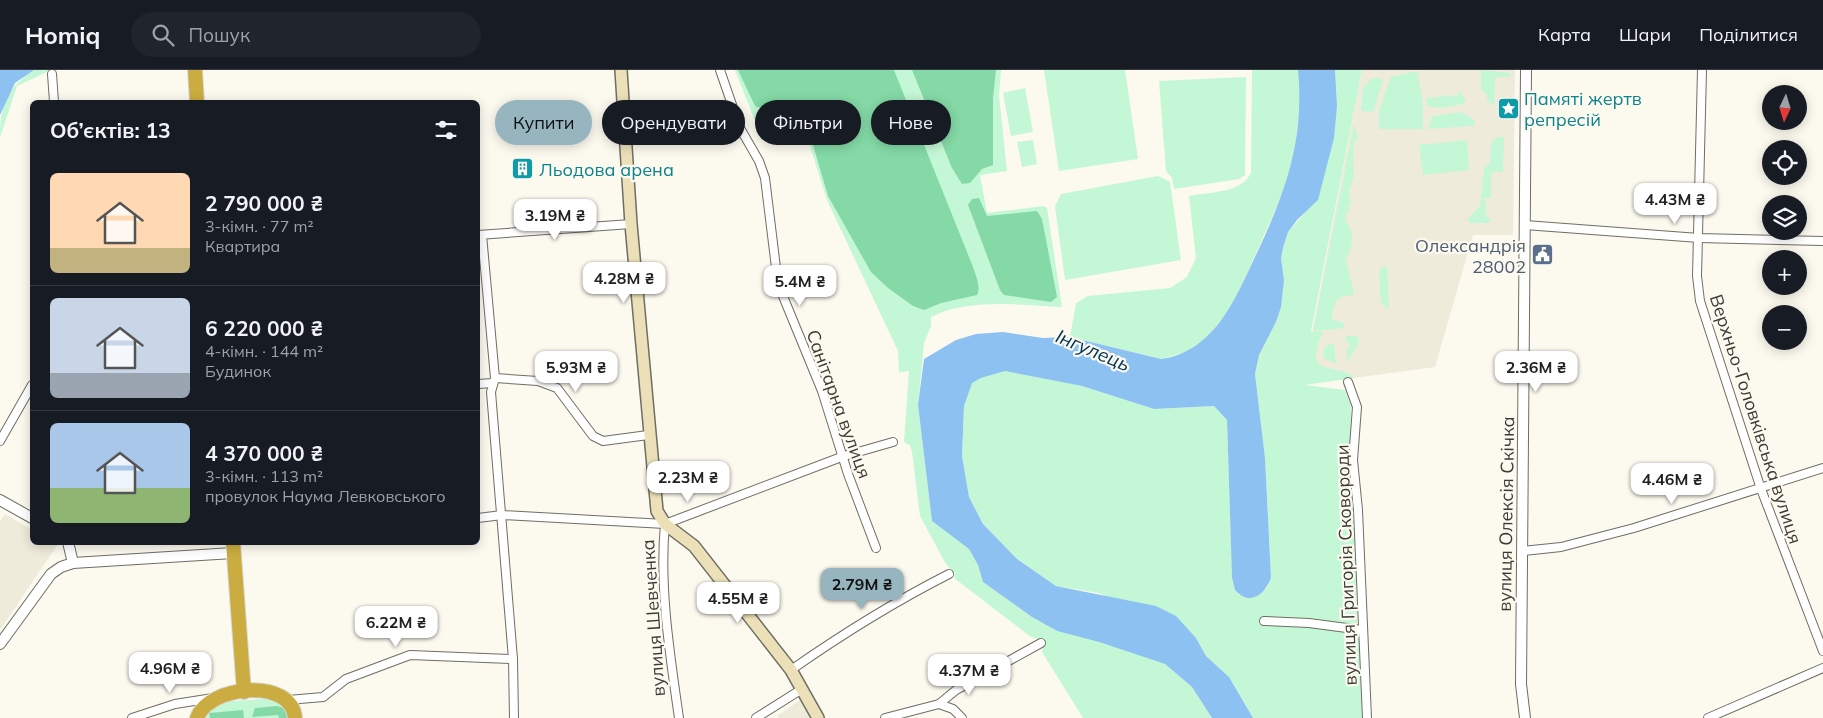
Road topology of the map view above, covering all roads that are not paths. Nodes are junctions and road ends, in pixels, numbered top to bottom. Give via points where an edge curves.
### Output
1 (195, 70) edge
2 (621, 70) edge
3 (720, 70) edge
4 (1526, 70) edge
5 (1702, 70) edge
6 (52, 74) dead end
7 (54, 100) edge
8 (198, 100) edge
9 (631, 224) junction
10 (1525, 225) junction
11 (480, 235) edge
12 (1699, 238) junction
13 (1823, 241) edge
14 (494, 380) junction
15 (1348, 382) dead end
16 (480, 384) edge
17 (30, 388) edge
18 (648, 435) junction
19 (0, 441) edge
20 (893, 442) dead end
21 (844, 456) junction
22 (1823, 468) edge
23 (1761, 489) junction
24 (0, 500) edge
25 (502, 515) junction
26 (30, 517) edge
27 (480, 518) edge
28 (666, 524) junction
29 (70, 545) edge
30 (233, 548) edge
31 (876, 548) dead end
32 (1522, 551) junction
33 (73, 563) junction
34 (949, 574) dead end
35 (1264, 621) dead end
36 (1362, 630) junction
37 (1041, 643) dead end
38 (0, 644) edge
39 (1823, 651) edge
40 (513, 659) junction
41 (1823, 668) edge
42 (791, 670) junction
43 (802, 689) junction
44 (244, 692) junction
45 (217, 697) junction
46 (288, 700) junction
47 (939, 704) junction
48 (900, 716) edge
49 (132, 718) edge
50 (197, 718) edge
51 (295, 718) edge
52 (514, 718) edge
53 (679, 718) edge
54 (756, 718) edge
55 (818, 718) edge
56 (885, 718) edge
57 (962, 718) edge
58 (1367, 718) edge
59 (1525, 718) edge
60 (1708, 718) edge

1 - 8 highway
2 - 9 main road, вулиця Шевченка
3 - 21 street, Санітарна вулиця via 740,128 765,178 778,284 822,391
4 - 10 street, вулиця Олексія Скічка
5 - 12 street, Верхньо-Головківська вулиця
6 - 7 street
9 - 11 street
9 - 18 main road, вулиця Шевченка
10 - 12 street
10 - 32 street, вулиця Олексія Скічка
11 - 14 street
12 - 13 street
12 - 23 street, Верхньо-Головківська вулиця via 1697,276 1703,315
14 - 16 street
14 - 18 street via 538,381 557,388 598,439 610,441
14 - 25 street via 491,392
15 - 36 street, вулиця Григорія Сковороди via 1357,407 1353,460
17 - 19 street
18 - 28 main road, вулиця Шевченка via 657,511
20 - 21 street
21 - 28 street
21 - 31 street, Санітарна вулиця
22 - 23 street
23 - 32 street via 1561,547
23 - 39 street, Верхньо-Головківська вулиця
24 - 26 street
25 - 27 street
25 - 28 street
25 - 40 street
28 - 42 main road via 694,546
28 - 53 street, вулиця Шевченка via 663,545 666,602
29 - 33 street
30 - 33 street
30 - 44 highway
32 - 59 street, вулиця Олексія Скічка via 1521,684
33 - 38 street via 51,574
34 - 42 street via 888,607
35 - 36 street
36 - 58 street, вулиця Григорія Сковороди
37 - 47 street via 956,690
40 - 46 street via 410,655 346,679 323,697
40 - 52 street
41 - 60 street
42 - 43 main road
43 - 54 street
43 - 55 main road
44 - 45 highway
44 - 46 highway via 261,691
45 - 49 street via 175,704
45 - 50 highway via 200,710
46 - 51 highway
47 - 48 street
47 - 57 street via 953,709
48 - 56 street

